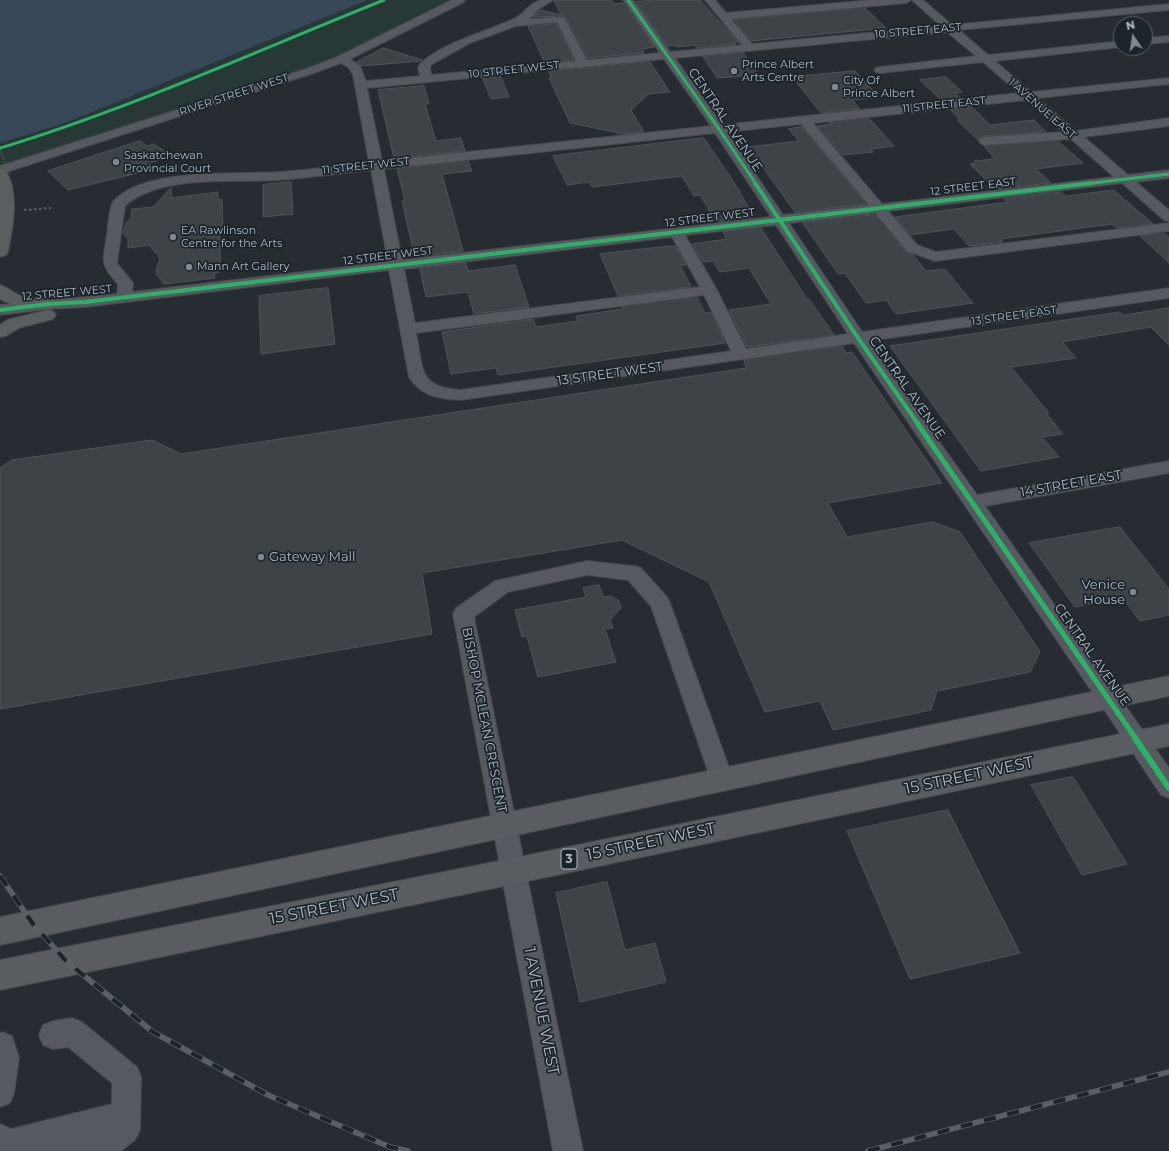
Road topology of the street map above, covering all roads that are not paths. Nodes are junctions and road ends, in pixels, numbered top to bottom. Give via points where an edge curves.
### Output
1 (460, 0) edge
2 (548, 0) edge
3 (628, 0) edge
4 (710, 0) edge
5 (906, 0) edge
6 (917, 0) edge
7 (1147, 0) edge
8 (1164, 8) edge
9 (1169, 14) edge
10 (725, 16) junction
11 (513, 23) junction
12 (949, 28) junction
13 (1169, 38) edge
14 (1153, 40) edge
15 (1113, 45) edge
16 (749, 47) junction
17 (667, 55) junction
18 (341, 59) junction
19 (984, 60) junction
20 (583, 63) junction
21 (880, 70) dead end
22 (426, 78) junction
23 (1169, 81) edge
24 (361, 84) junction
25 (1027, 96) junction
26 (804, 120) junction
27 (1169, 122) edge
28 (719, 129) junction
29 (1072, 134) junction
30 (985, 141) dead end
31 (376, 165) junction
32 (1169, 174) edge
33 (4, 177) edge
34 (1125, 180) junction
35 (879, 208) junction
36 (1169, 217) edge
37 (779, 220) junction
38 (1169, 227) edge
39 (676, 232) junction
40 (0, 252) edge
41 (395, 266) junction
42 (0, 290) edge
43 (709, 290) junction
44 (1169, 293) edge
45 (124, 297) junction
46 (47, 309) junction
47 (0, 310) edge
48 (0, 320) edge
49 (407, 329) junction
50 (0, 332) edge
51 (858, 338) junction
52 (741, 355) junction
53 (1169, 467) edge
54 (972, 502) junction
55 (1169, 686) edge
56 (1109, 699) junction
57 (1169, 735) edge
58 (1138, 742) junction
59 (721, 779) junction
60 (1169, 788) edge
61 (505, 827) junction
62 (514, 871) junction
63 (0, 930) edge
64 (0, 975) edge
65 (53, 1035) dead end
66 (2, 1046) dead end
67 (0, 1093) edge
68 (0, 1139) edge
69 (568, 1151) edge

1 - 18 street, RIVER STREET WEST
2 - 11 street
3 - 17 street, CENTRAL AVENUE
4 - 10 street
5 - 10 street
6 - 12 street, 1 AVENUE EAST
7 - 8 street
8 - 9 street
8 - 12 street, 10 STREET EAST
10 - 16 street
11 - 20 street via 560,19
11 - 22 street via 466,41 428,62 424,67
12 - 16 street, 10 STREET EAST
12 - 19 street, 1 AVENUE EAST
13 - 14 street
15 - 19 street
16 - 17 street, 10 STREET EAST
17 - 20 street, 10 STREET WEST
17 - 28 street, CENTRAL AVENUE
18 - 24 street via 357,69
18 - 33 street, RIVER STREET WEST
19 - 21 street
19 - 25 street, 1 AVENUE EAST
20 - 22 street, 10 STREET WEST
22 - 24 street, 10 STREET WEST
23 - 25 street, 11 STREET EAST
24 - 31 street
25 - 26 street, 11 STREET EAST
25 - 29 street, 1 AVENUE EAST
26 - 28 street, 11 STREET EAST
26 - 35 street
27 - 29 street
28 - 31 street, 11 STREET WEST
28 - 37 street, CENTRAL AVENUE
29 - 30 street
29 - 34 street, 1 AVENUE EAST
31 - 41 street
31 - 45 street, 11 STREET WEST via 278,176 195,179 159,185 133,193 121,200 118,205 110,259 111,266 126,283
32 - 34 street, 12 STREET EAST
33 - 40 highway via 8,211
34 - 35 street, 12 STREET EAST
34 - 36 street, 1 AVENUE EAST
35 - 37 street, 12 STREET EAST
35 - 38 street via 912,248 935,257
37 - 39 street, 12 STREET WEST
37 - 51 street, CENTRAL AVENUE
39 - 41 street, 12 STREET WEST
39 - 43 street
41 - 45 street, 12 STREET WEST
41 - 49 street
42 - 46 highway via 17,300
43 - 49 street
43 - 52 street
44 - 51 street, 13 STREET EAST
45 - 46 street, 12 STREET WEST
46 - 47 street, 12 STREET WEST
46 - 48 street, 12 STREET WEST
46 - 50 highway
49 - 52 street, 13 STREET WEST via 417,377 431,391 445,394 461,395
51 - 52 street, 13 STREET WEST
51 - 54 street, CENTRAL AVENUE
53 - 54 street, 14 STREET EAST
54 - 56 street, CENTRAL AVENUE
55 - 56 main road
56 - 58 street, CENTRAL AVENUE
56 - 59 main road
57 - 58 main road, 3
58 - 60 street, CENTRAL AVENUE
58 - 62 main road, 15 STREET WEST / 3
59 - 61 main road
59 - 61 street, BISHOP MCLEAN CRESCENT via 660,603 634,573 587,568 502,586 463,614
61 - 62 street, 1 AVENUE WEST
61 - 63 main road
62 - 64 main road, 15 STREET WEST / 3
62 - 69 street, 1 AVENUE WEST
65 - 68 street via 72,1032 127,1076 125,1130 114,1139 71,1149 38,1138 10,1144
66 - 67 street via 5,1058

